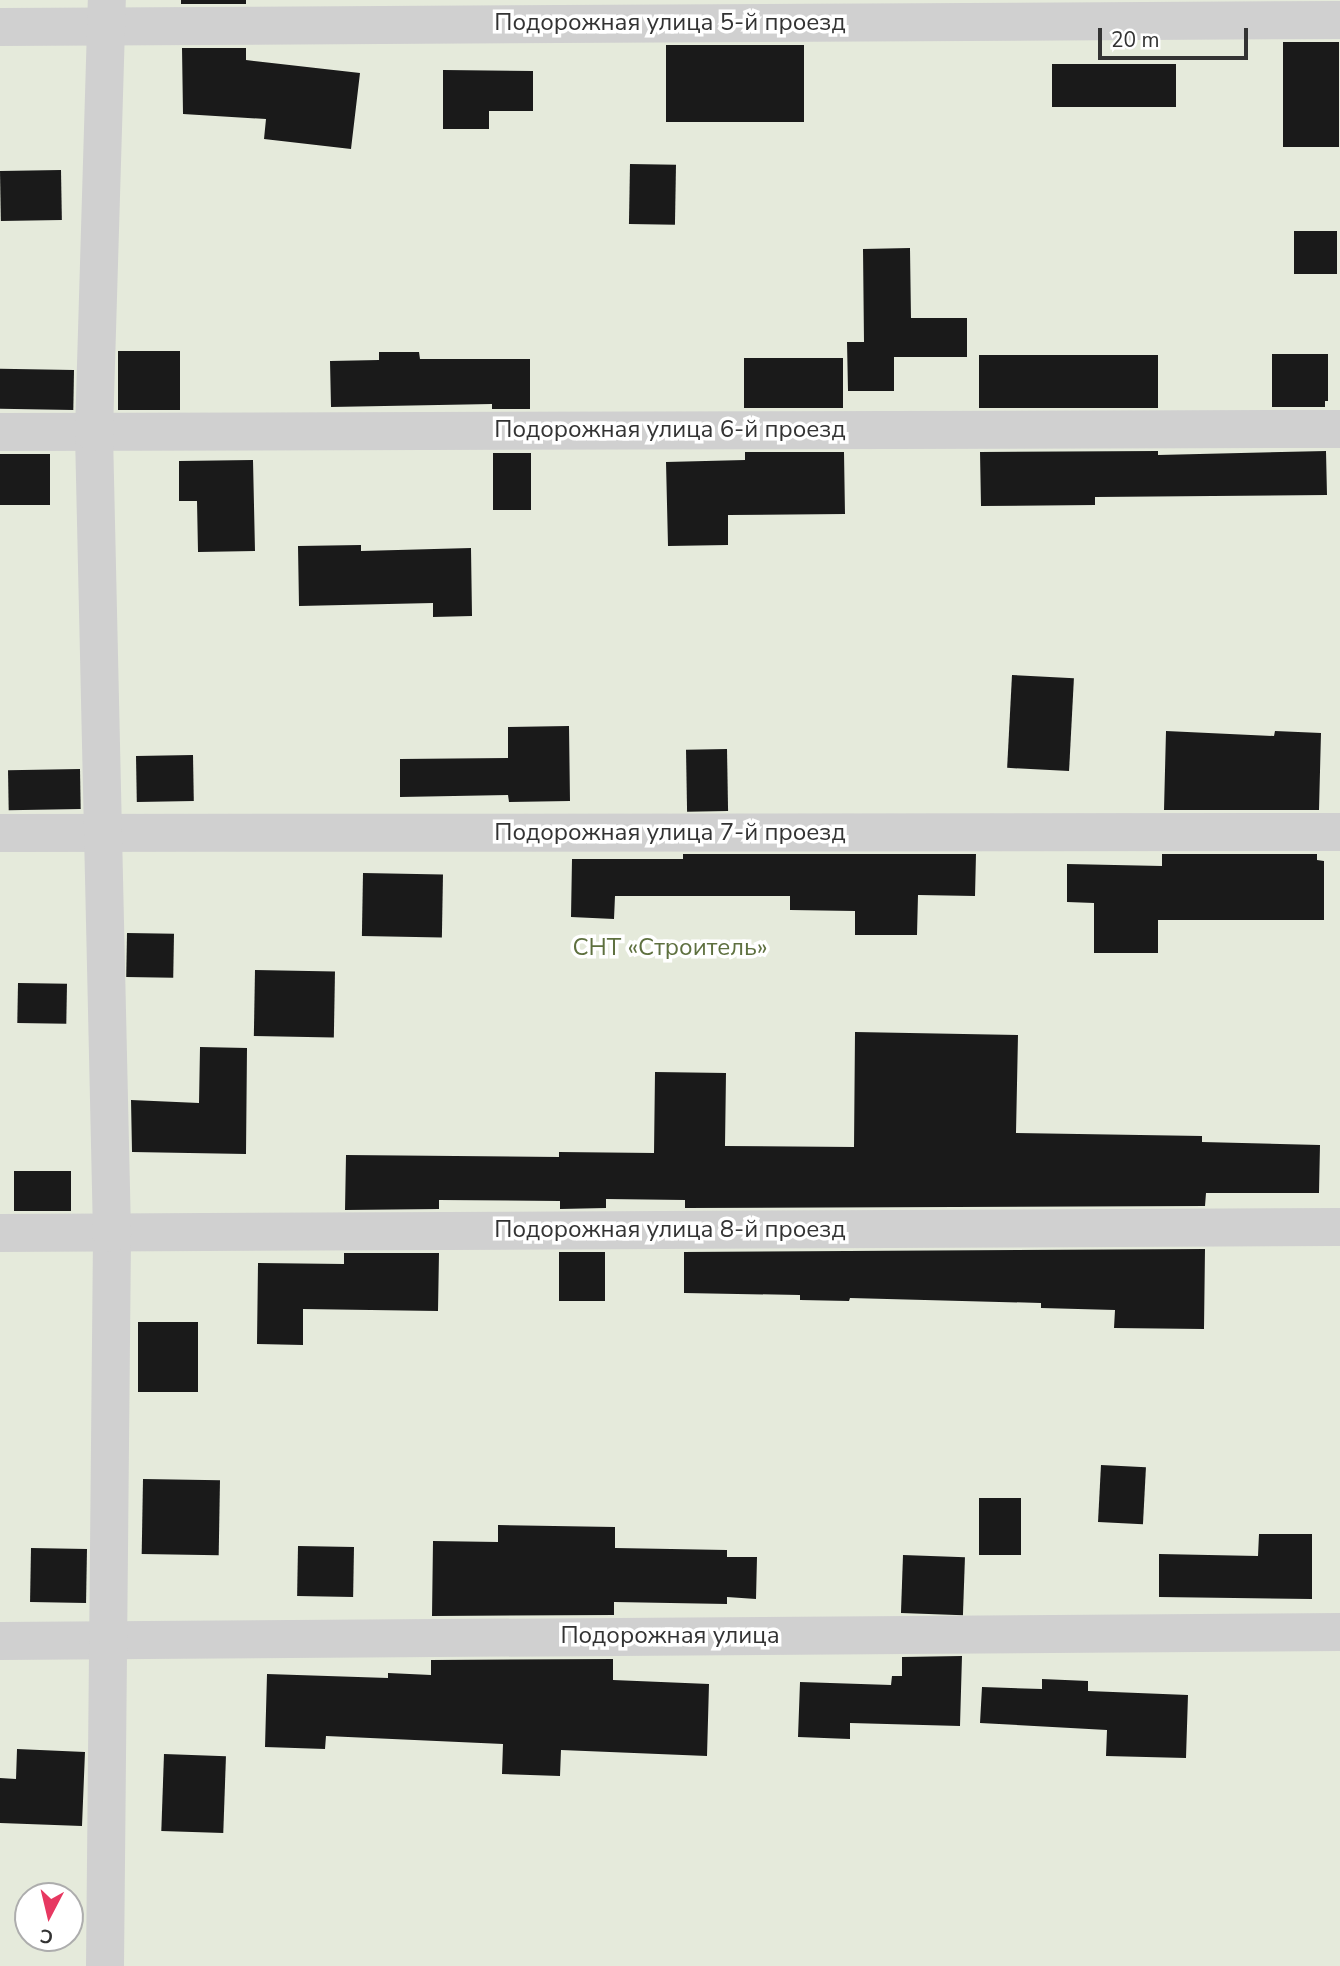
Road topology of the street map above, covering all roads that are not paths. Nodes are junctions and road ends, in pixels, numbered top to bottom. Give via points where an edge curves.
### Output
1 (107, 13) edge
2 (1340, 20) edge
3 (0, 27) edge
4 (1340, 429) edge
5 (0, 432) edge
6 (94, 432) junction
7 (103, 832) junction
8 (1340, 832) edge
9 (0, 833) edge
10 (1340, 1227) edge
11 (112, 1233) junction
12 (0, 1234) edge
13 (1340, 1632) edge
14 (109, 1639) junction
15 (0, 1641) edge
16 (105, 1966) edge

1 - 2 street, Подорожная улица 5-й проезд
1 - 3 street, Подорожная улица 5-й проезд
1 - 6 street
4 - 6 street, Подорожная улица 6-й проезд
5 - 6 street, Подорожная улица 6-й проезд
6 - 7 street
7 - 8 street, Подорожная улица 7-й проезд
7 - 9 street, Подорожная улица 7-й проезд
7 - 11 street
10 - 11 street, Подорожная улица 8-й проезд
11 - 12 street, Подорожная улица 8-й проезд
11 - 14 street
13 - 14 street, Подорожная улица
14 - 15 street, Подорожная улица
14 - 16 street

